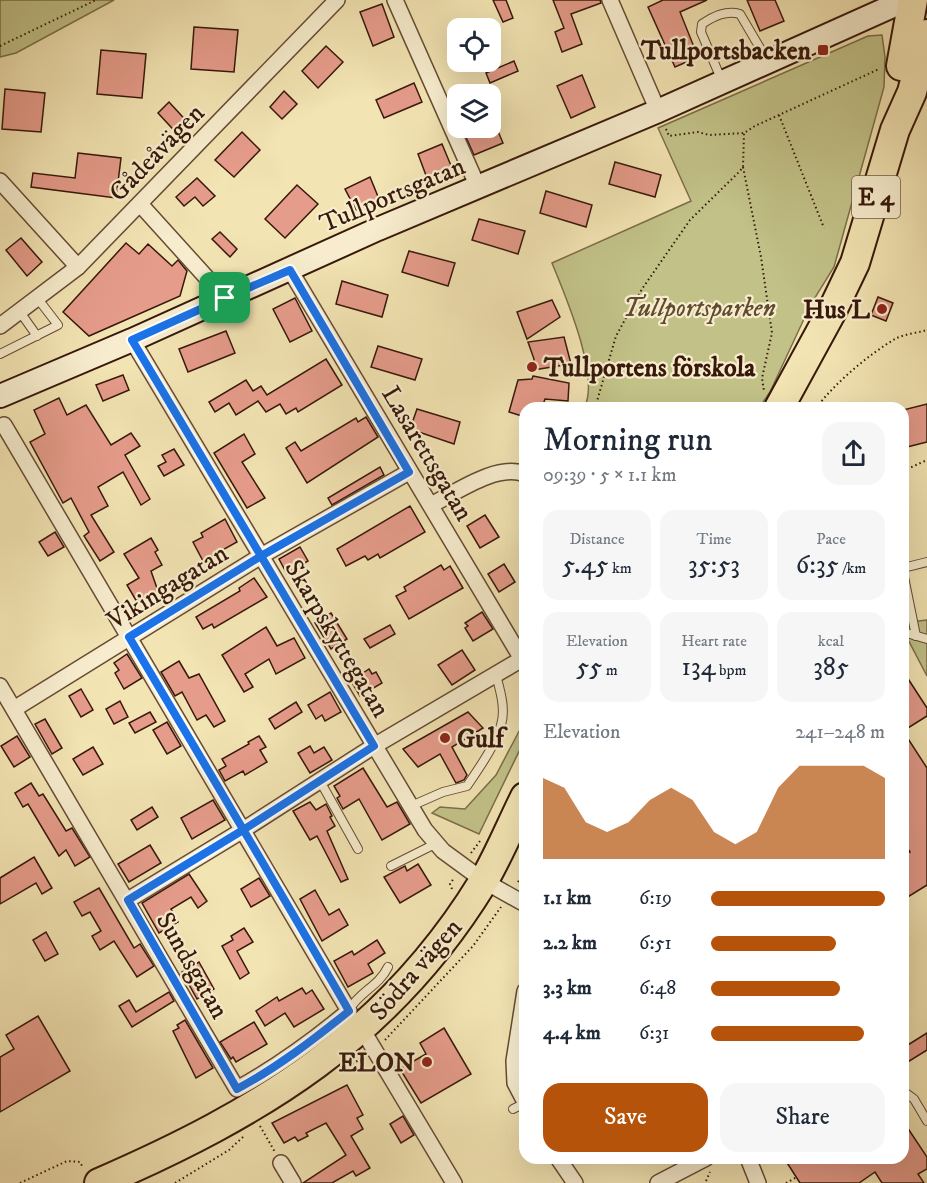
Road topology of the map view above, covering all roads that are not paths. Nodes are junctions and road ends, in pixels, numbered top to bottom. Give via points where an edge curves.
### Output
1 (337, 0) edge
2 (395, 0) edge
3 (610, 0) edge
4 (906, 0) edge
5 (913, 0) edge
6 (927, 34) edge
7 (767, 61) junction
8 (927, 61) edge
9 (722, 81) junction
10 (912, 92) junction
11 (658, 111) junction
12 (895, 130) junction
13 (0, 182) edge
14 (478, 188) junction
15 (140, 204) junction
16 (78, 267) junction
17 (290, 270) junction
18 (225, 298) junction
19 (38, 299) junction
20 (20, 312) junction
21 (0, 326) edge
22 (37, 336) junction
23 (132, 340) junction
24 (0, 354) edge
25 (0, 396) edge
26 (772, 402) edge
27 (4, 425) dead end
28 (409, 472) junction
29 (519, 472) edge
30 (431, 505) junction
31 (261, 556) junction
32 (927, 562) edge
33 (909, 566) edge
34 (909, 602) edge
35 (909, 634) edge
36 (916, 636) junction
37 (129, 637) junction
38 (927, 639) edge
39 (519, 654) edge
40 (519, 660) edge
41 (496, 675) junction
42 (0, 686) edge
43 (14, 710) junction
44 (374, 746) junction
45 (320, 781) junction
46 (411, 806) junction
47 (519, 809) edge
48 (243, 830) junction
49 (437, 843) junction
50 (358, 849) dead end
51 (391, 866) dead end
52 (483, 881) junction
53 (519, 899) edge
54 (128, 900) junction
55 (388, 967) dead end
56 (355, 1020) junction
57 (519, 1029) edge
58 (909, 1095) edge
59 (519, 1096) edge
60 (927, 1121) edge
61 (282, 1163) road end
62 (562, 1164) edge
63 (694, 1164) edge
64 (750, 1164) edge
65 (92, 1177) edge
66 (293, 1183) edge
67 (454, 1183) edge
68 (575, 1183) edge
69 (658, 1183) edge
70 (758, 1183) edge

1 - 15 street, Gådeåvägen
2 - 14 street
3 - 11 street
4 - 7 main road, Tullportsgatan
5 - 12 highway, E 4 via 898,80
6 - 10 highway, E 4
7 - 9 main road, Tullportsgatan
7 - 9 lane via 740,14 729,11 710,19 702,24 701,32
8 - 10 highway
9 - 11 main road, Tullportsgatan
10 - 12 highway, E 4
11 - 14 main road, Tullportsgatan
12 - 26 highway, E 4 via 855,262 832,311
13 - 16 street
14 - 17 main road, Tullportsgatan
15 - 16 street, Gådeåvägen
15 - 18 street
16 - 19 street, Gådeåvägen
17 - 18 main road, Tullportsgatan
17 - 28 street, Lasarettsgatan
18 - 23 main road, Tullportsgatan
19 - 20 street, Gådeåvägen
19 - 22 lane via 58,326
20 - 21 street, Gådeåvägen
20 - 22 lane
22 - 24 lane
23 - 25 main road, Tullportsgatan
23 - 31 street, Skarpskyttegatan
27 - 37 street
28 - 30 street, Lasarettsgatan
28 - 31 street, Vikingagatan
29 - 30 street via 498,471
30 - 39 street, Lasarettsgatan
31 - 37 street, Vikingagatan
31 - 44 street, Skarpskyttegatan
32 - 33 lane
34 - 36 lane
35 - 36 lane
36 - 38 lane
37 - 43 street, Vikingagatan
37 - 48 street
40 - 41 street, Lasarettsgatan
41 - 44 street
41 - 46 lane via 502,696 502,724 479,768 467,786
42 - 43 street, Sundsgatan
43 - 54 street, Sundsgatan
44 - 45 street
44 - 46 street, Skarpskyttegatan
45 - 48 street
45 - 50 lane
46 - 49 street, Skarpskyttegatan
47 - 52 highway, Södra vägen
48 - 54 street
48 - 56 street
49 - 51 lane
49 - 52 street, Skarpskyttegatan
52 - 53 street, Skarpskyttegatan
52 - 56 highway, Södra vägen via 414,976
54 - 56 street, Sundsgatan via 237,1089
55 - 56 lane via 383,978 353,1002
56 - 65 highway, Södra vägen via 282,1089 218,1127
56 - 67 street
57 - 59 street via 514,1061
58 - 60 lane
61 - 66 street
62 - 68 street
63 - 69 street
64 - 70 street

